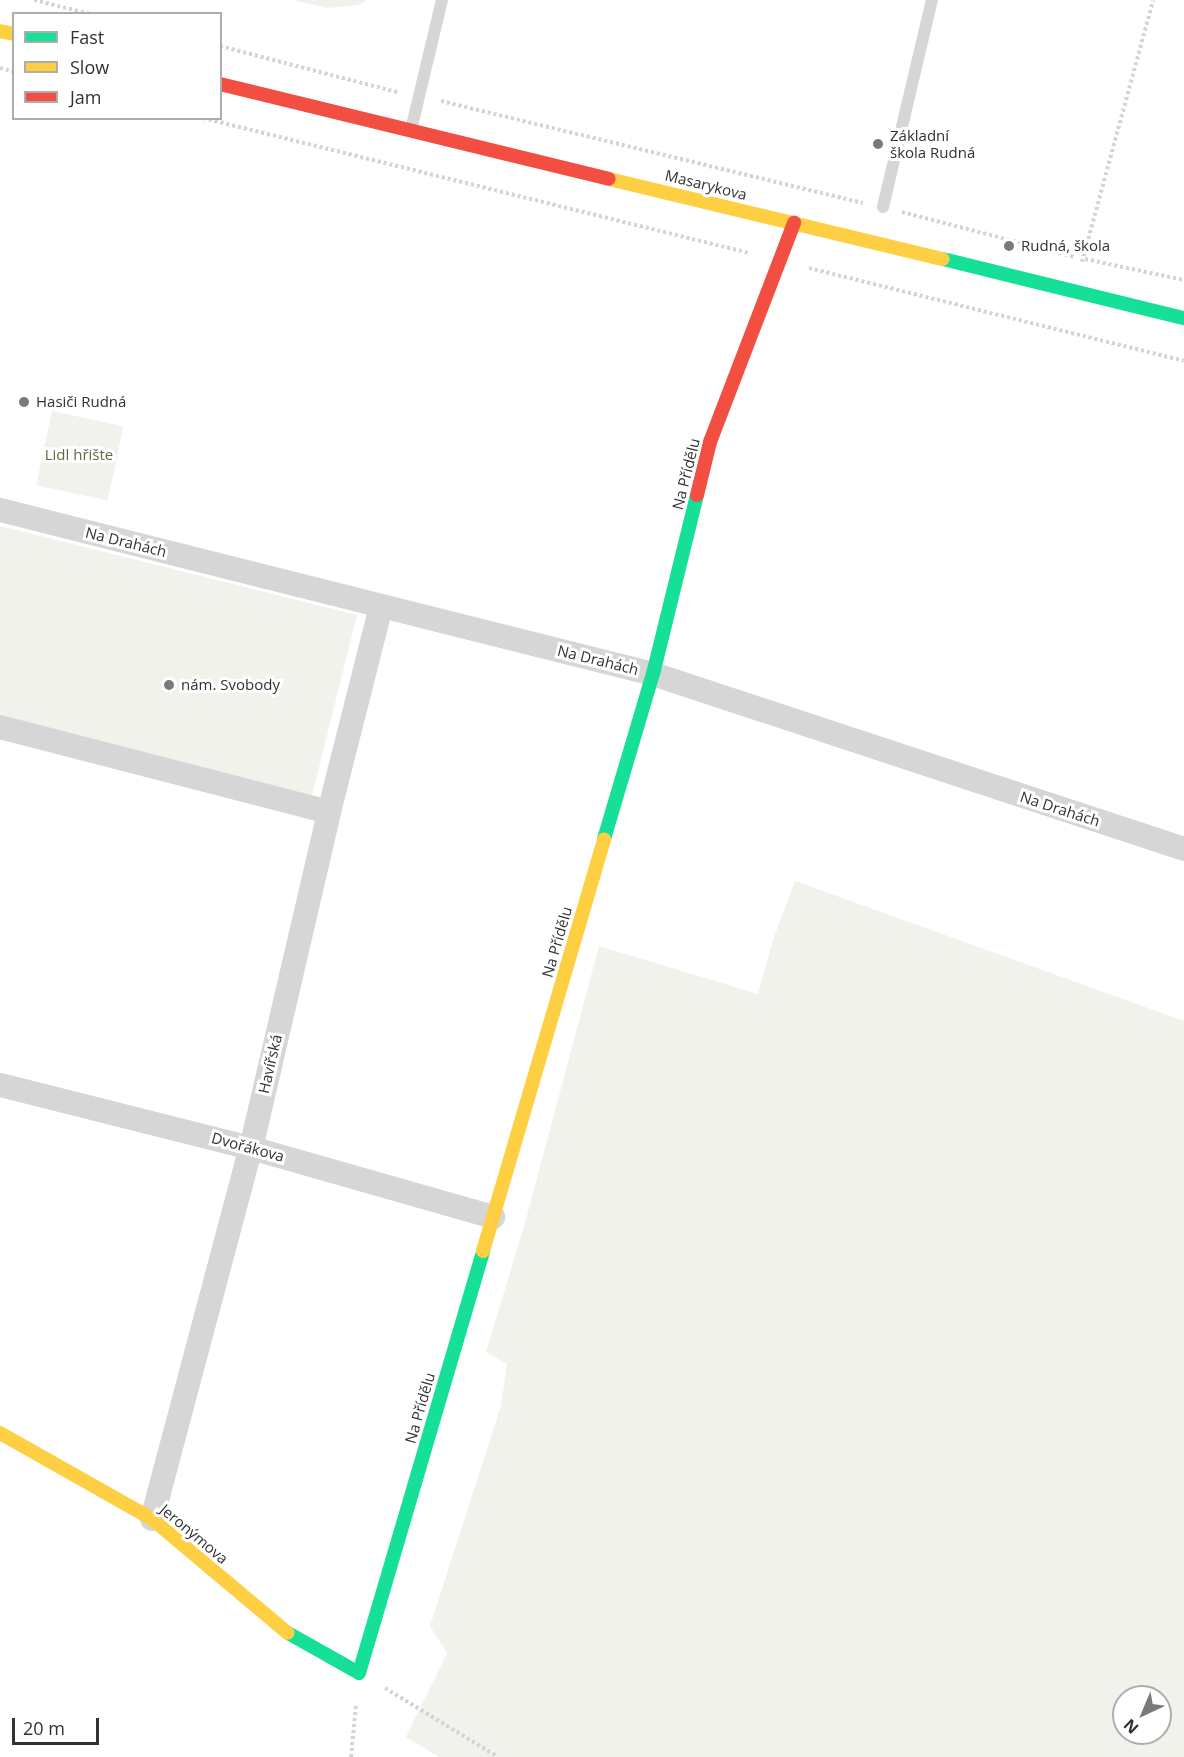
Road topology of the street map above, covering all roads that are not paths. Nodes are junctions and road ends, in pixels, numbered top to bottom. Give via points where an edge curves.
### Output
1 (442, 0) edge
2 (932, 0) edge
3 (222, 84) edge
4 (411, 130) junction
5 (883, 207) road end
6 (794, 223) junction
7 (1184, 318) edge
8 (0, 510) edge
9 (381, 607) junction
10 (653, 674) junction
11 (0, 727) edge
12 (329, 812) junction
13 (1184, 849) edge
14 (0, 1085) edge
15 (250, 1148) junction
16 (494, 1217) junction
17 (0, 1433) edge
18 (152, 1519) junction
19 (359, 1673) joint

1 - 4 lane
2 - 5 lane
3 - 4 street, Masarykova
4 - 6 street, Masarykova
6 - 7 street, Masarykova
6 - 10 street, Na Přídělu via 710,442
8 - 9 street, Na Drahách
9 - 10 street, Na Drahách
9 - 12 street, Havířská
10 - 13 street, Na Drahách
10 - 16 street, Na Přídělu
11 - 12 street
12 - 15 street, Havířská
14 - 15 street, Dvořákova
15 - 16 street, Dvořákova
15 - 18 street, Havířská
16 - 19 street, Na Přídělu
17 - 18 street, Jeronýmova
18 - 19 street, Jeronýmova via 280,1628

